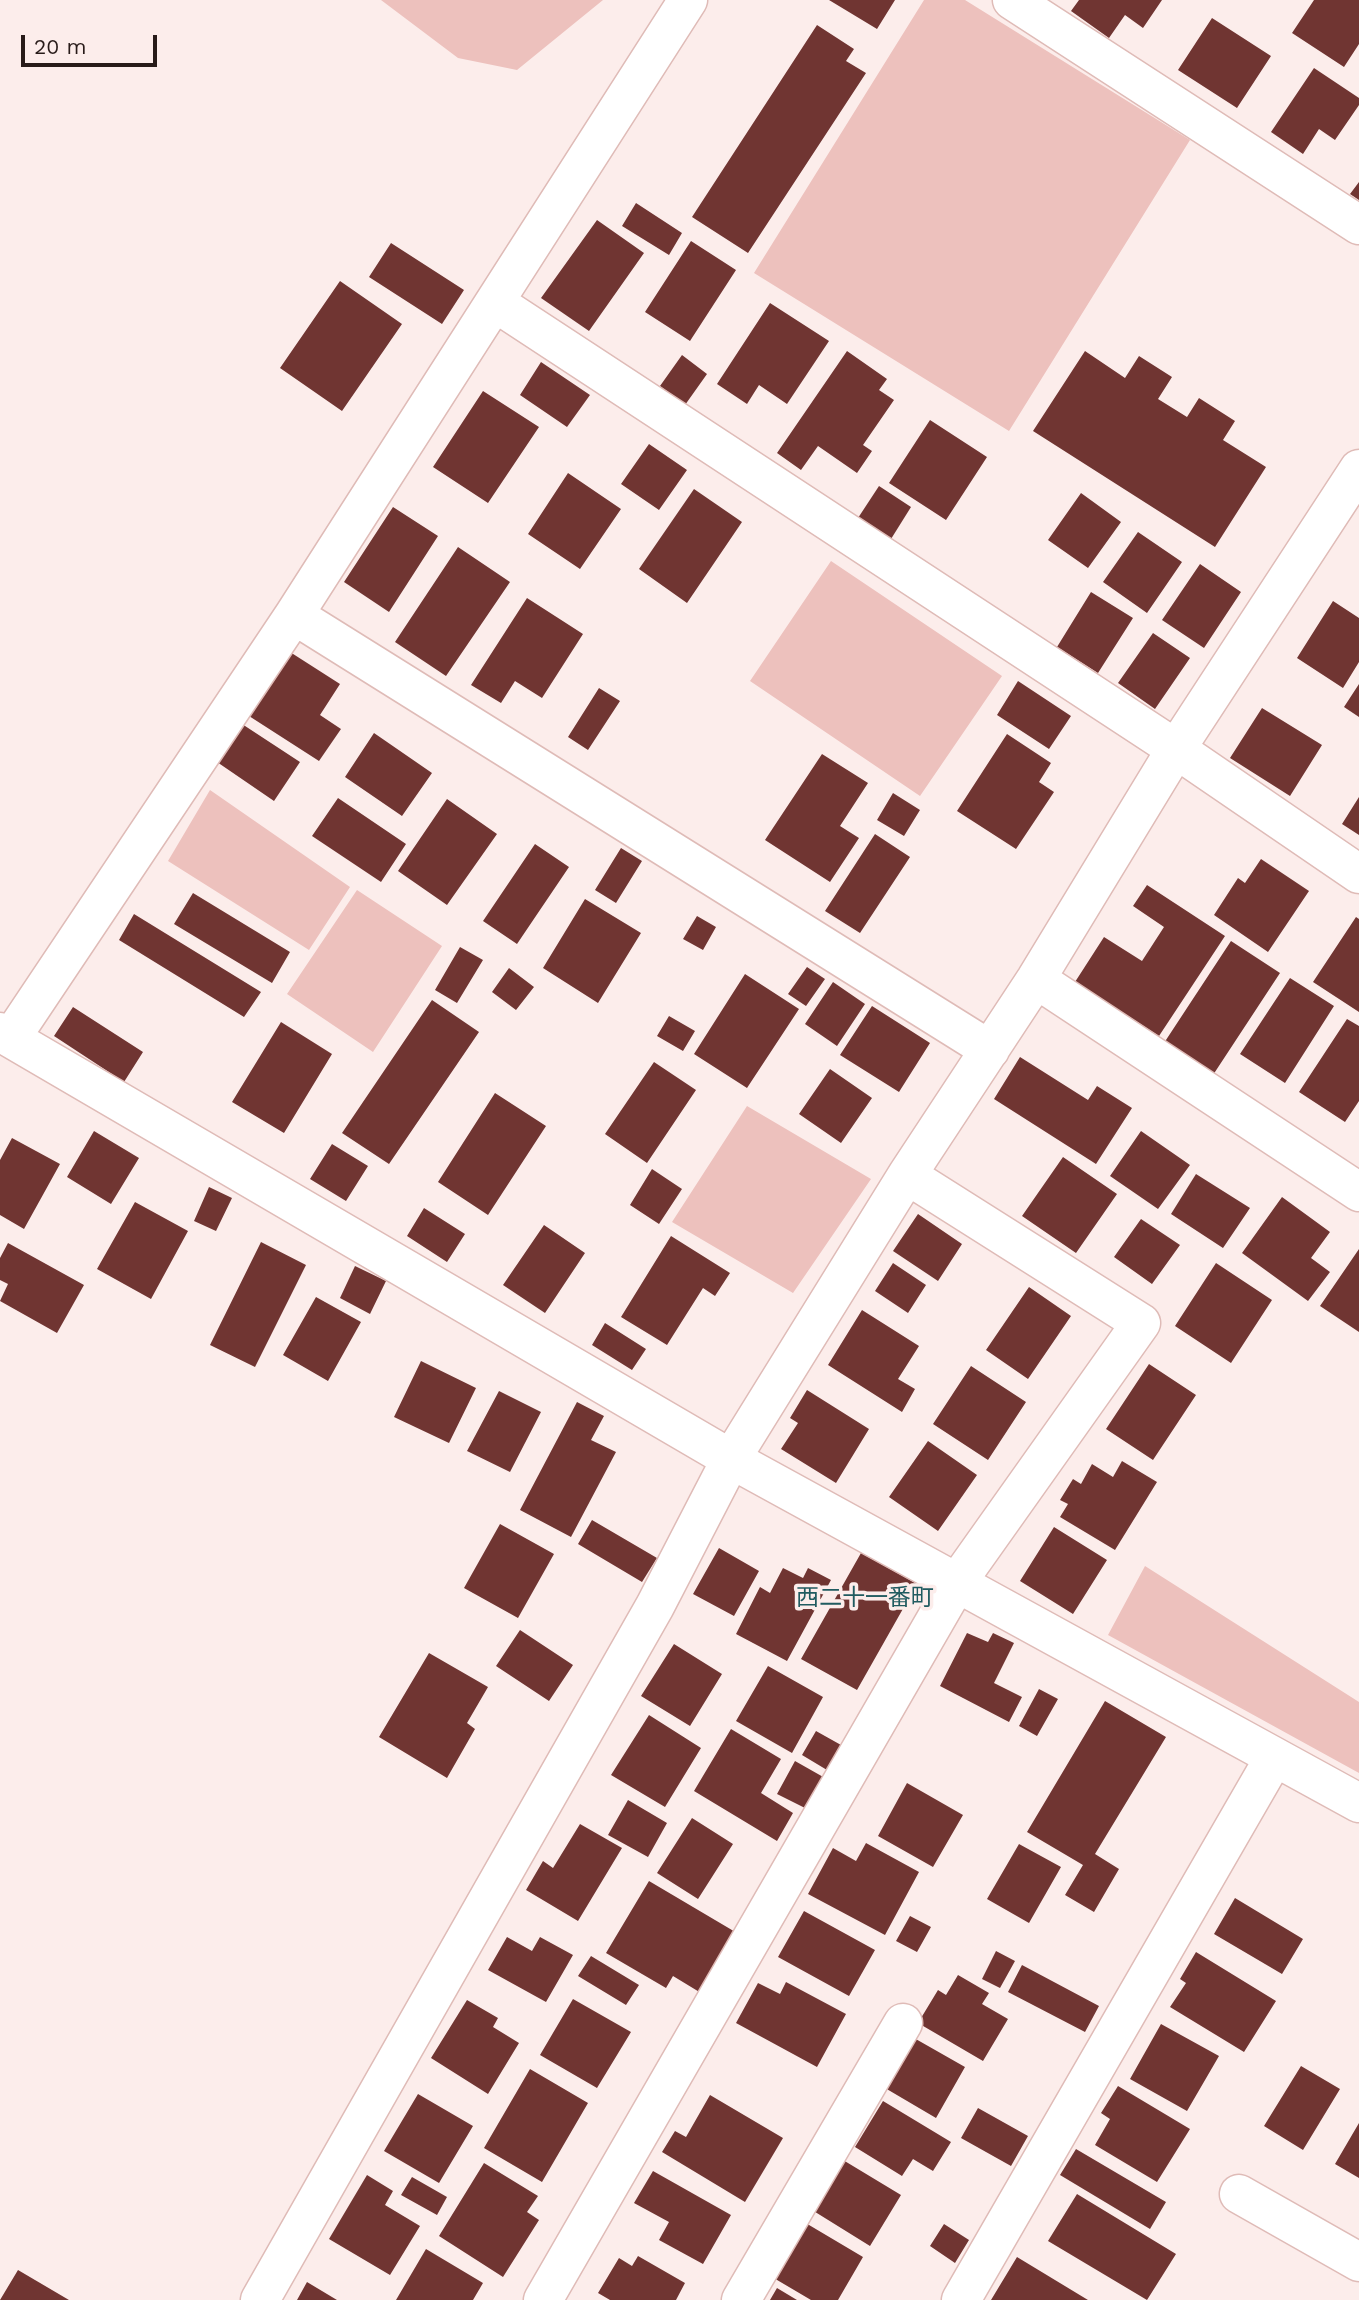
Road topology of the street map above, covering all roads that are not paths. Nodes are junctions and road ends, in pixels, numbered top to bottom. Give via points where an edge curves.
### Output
1 (688, 0) edge
2 (1012, 0) edge
3 (1359, 225) edge
4 (496, 303) junction
5 (1359, 469) edge
6 (295, 615) junction
7 (1176, 749) junction
8 (1359, 874) edge
9 (1035, 979) junction
10 (6, 1035) edge
11 (990, 1050) junction
12 (906, 1175) junction
13 (1359, 1192) edge
14 (732, 1459) junction
15 (958, 1581) junction
16 (1274, 1758) junction
17 (1359, 1803) edge
18 (903, 2023) dead end
19 (1239, 2194) dead end
20 (1359, 2262) edge
21 (261, 2300) edge
22 (543, 2300) edge
23 (741, 2300) edge
24 (961, 2300) edge

1 - 4 street
2 - 3 street
4 - 6 street
4 - 7 street
5 - 7 street
6 - 10 street
6 - 11 street
7 - 8 street
7 - 9 street
9 - 11 street
9 - 13 street
10 - 14 street
11 - 12 street
12 - 14 street
12 - 15 street via 1140,1323
14 - 15 street
14 - 21 street via 655,1606
15 - 16 street
15 - 22 street
16 - 17 street
16 - 24 street
18 - 23 street
19 - 20 street

